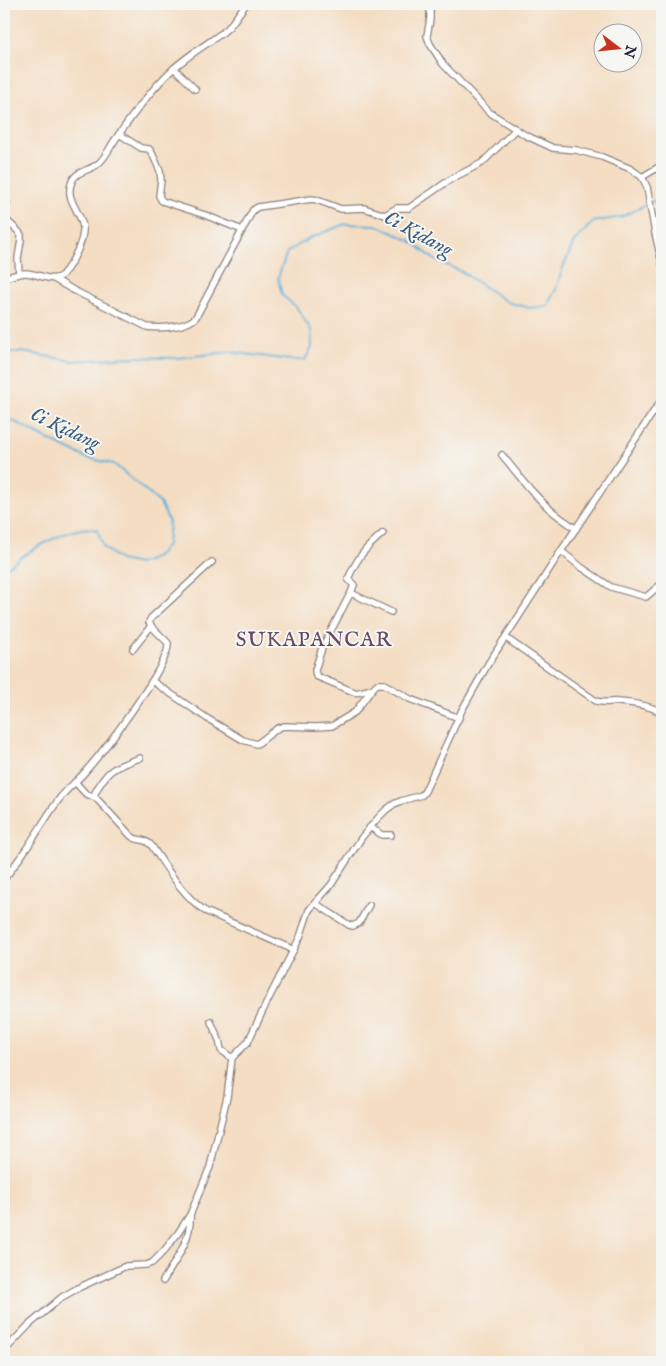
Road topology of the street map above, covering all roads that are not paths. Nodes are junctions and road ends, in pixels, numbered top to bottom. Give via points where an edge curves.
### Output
1 (246, 4) edge
2 (430, 4) edge
3 (174, 68) junction
4 (195, 89) dead end
5 (516, 129) junction
6 (119, 134) junction
7 (662, 165) edge
8 (642, 177) junction
9 (4, 200) edge
10 (4, 209) edge
11 (4, 218) edge
12 (242, 230) junction
13 (662, 263) edge
14 (19, 274) junction
15 (4, 278) edge
16 (54, 279) junction
17 (662, 399) edge
18 (502, 455) dead end
19 (576, 529) junction
20 (383, 533) dead end
21 (561, 551) junction
22 (212, 562) dead end
23 (660, 585) dead end
24 (351, 594) junction
25 (391, 612) dead end
26 (151, 626) junction
27 (506, 638) junction
28 (133, 649) dead end
29 (152, 681) junction
30 (372, 688) junction
31 (662, 714) edge
32 (459, 718) junction
33 (140, 758) dead end
34 (75, 782) junction
35 (93, 797) junction
36 (370, 827) junction
37 (390, 835) dead end
38 (4, 879) edge
39 (315, 903) junction
40 (369, 906) dead end
41 (294, 950) junction
42 (211, 1022) dead end
43 (232, 1058) junction
44 (190, 1215) junction
45 (163, 1281) dead end
46 (4, 1349) edge

1 - 3 street via 229,27
2 - 5 street via 427,36 443,64 489,112
3 - 4 street
3 - 6 street
5 - 8 street via 553,148 602,157
5 - 12 street via 482,162 408,209 397,208 385,215 364,208 342,209 312,199 256,208
6 - 12 street via 152,153 160,171 159,196 162,200
6 - 16 street via 100,162 92,169 78,173 70,184 70,195 83,231 75,256 63,274
7 - 8 street
8 - 13 street
9 - 10 street
11 - 14 street via 20,236
12 - 16 street via 196,317 189,323 147,327
14 - 15 street
14 - 16 street
17 - 19 street
18 - 19 street via 557,516
19 - 21 street
20 - 24 street via 357,560 348,579 354,585
21 - 23 street via 610,587 646,597
21 - 27 street
22 - 26 street via 155,614 149,622
24 - 25 street
24 - 30 street via 322,648 315,673 354,692
26 - 28 street
26 - 29 street via 169,646
27 - 31 street via 596,701 641,706
27 - 32 street
29 - 30 street via 242,740 257,744 281,727 332,726 355,712
29 - 34 street via 123,725
30 - 32 street via 384,684 410,699
32 - 36 street via 422,796 401,801 386,810
33 - 35 street via 111,770
34 - 35 street
34 - 38 street
35 - 41 street via 131,836 151,845 178,885 197,906
36 - 37 street via 382,835
36 - 39 street
39 - 40 street via 351,926 359,923
39 - 41 street via 309,910
41 - 43 street via 249,1039
42 - 43 street via 221,1050
43 - 44 street via 227,1097 210,1167
44 - 45 street via 184,1245
44 - 46 street via 152,1264 126,1266 62,1297

